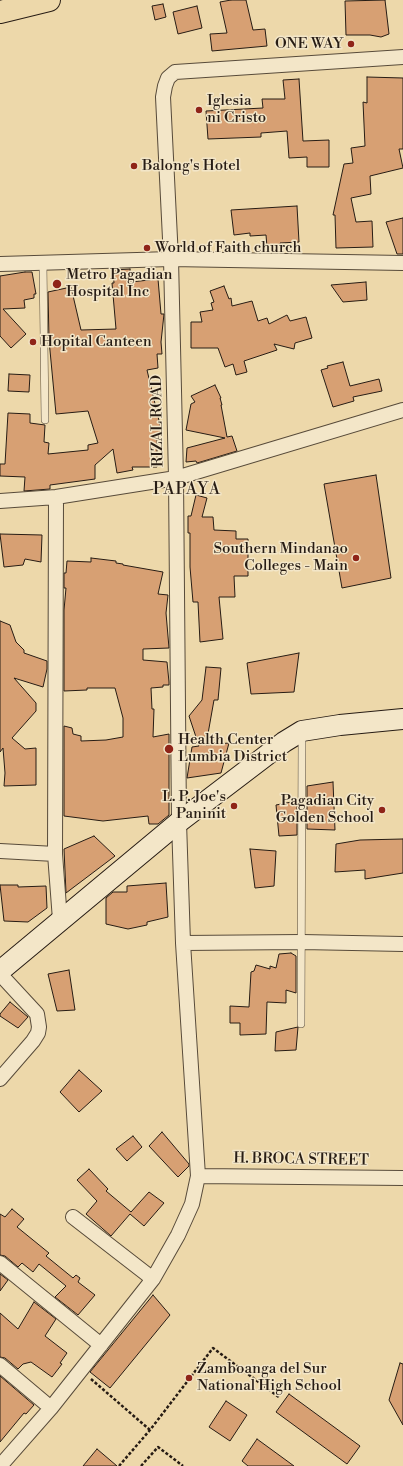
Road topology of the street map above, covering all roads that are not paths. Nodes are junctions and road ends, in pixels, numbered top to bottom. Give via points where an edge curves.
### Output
1 (49, 0) edge
2 (0, 12) edge
3 (403, 56) edge
4 (171, 259) junction
5 (43, 262) junction
6 (403, 263) edge
7 (0, 264) edge
8 (403, 410) edge
9 (45, 420) dead end
10 (176, 478) junction
11 (56, 497) junction
12 (0, 501) edge
13 (403, 720) edge
14 (302, 731) junction
15 (179, 822) junction
16 (0, 851) edge
17 (55, 854) junction
18 (60, 920) junction
19 (302, 942) junction
20 (183, 943) junction
21 (403, 944) edge
22 (0, 973) edge
23 (301, 1024) dead end
24 (0, 1079) edge
25 (198, 1176) junction
26 (403, 1178) edge
27 (73, 1217) dead end
28 (0, 1263) edge
29 (153, 1279) junction
30 (101, 1345) junction
31 (0, 1365) edge
32 (51, 1408) junction
33 (0, 1466) edge

1 - 2 main road
3 - 4 street, RIZAL ROAD via 175,72 168,78 163,97
4 - 5 street
4 - 6 street
4 - 10 street, RIZAL ROAD
5 - 7 street
5 - 9 lane
8 - 10 street
10 - 11 street
10 - 15 street, RIZAL ROAD
11 - 12 street
11 - 17 street
13 - 14 street
14 - 15 street
14 - 19 lane
15 - 18 street
15 - 20 street, RIZAL ROAD
16 - 17 street
17 - 18 street
18 - 22 street
19 - 20 street
19 - 21 street
19 - 23 lane
20 - 25 street, RIZAL ROAD
22 - 24 street via 37,1014 39,1020 38,1033 33,1041
25 - 26 street, H. BROCA STREET
25 - 29 street, RIZAL ROAD via 192,1204
27 - 29 street
28 - 30 street
29 - 30 street, RIZAL ROAD
30 - 32 street, RIZAL ROAD
31 - 32 street
32 - 33 street, RIZAL ROAD

